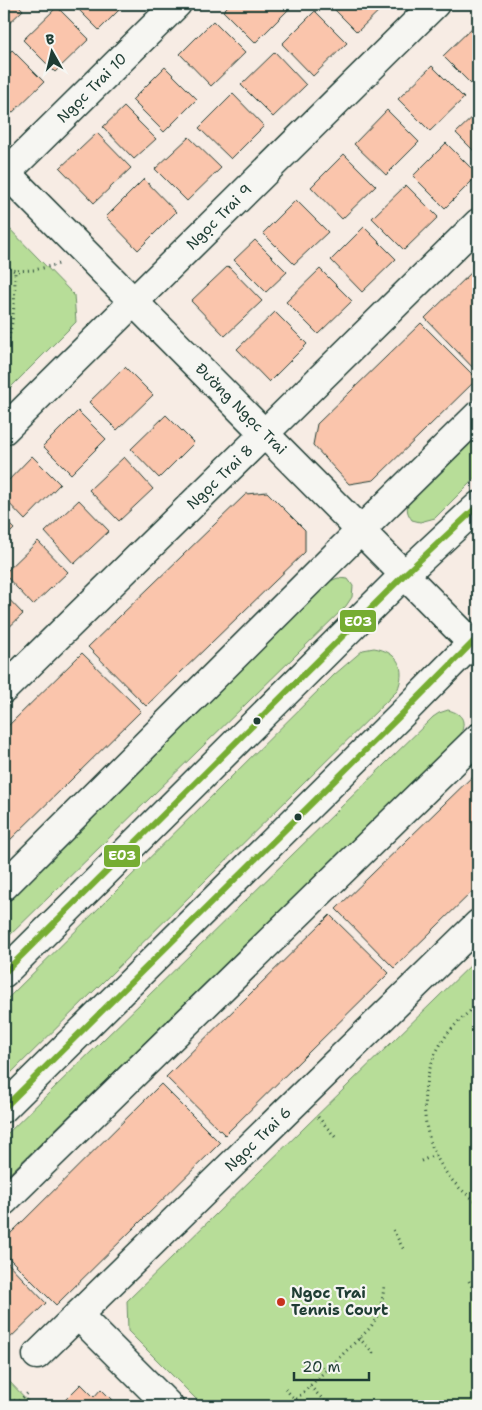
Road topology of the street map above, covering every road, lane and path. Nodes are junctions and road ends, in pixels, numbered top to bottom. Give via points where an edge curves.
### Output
1 (177, 4) edge
2 (435, 4) edge
3 (5, 172) edge
4 (478, 223) edge
5 (61, 264) dead end
6 (4, 266) edge
7 (15, 272) junction
8 (134, 301) junction
9 (4, 353) edge
10 (478, 415) edge
11 (4, 430) edge
12 (265, 433) junction
13 (478, 506) edge
14 (361, 530) junction
15 (405, 574) junction
16 (476, 643) edge
17 (4, 689) edge
18 (478, 738) edge
19 (4, 886) edge
20 (478, 924) edge
21 (4, 973) edge
22 (478, 1005) edge
23 (4, 1108) edge
24 (312, 1111) dead end
25 (337, 1138) dead end
26 (435, 1154) junction
27 (421, 1161) dead end
28 (4, 1201) edge
29 (478, 1202) edge
30 (393, 1230) dead end
31 (404, 1250) dead end
32 (469, 1281) dead end
33 (384, 1287) dead end
34 (478, 1296) edge
35 (78, 1315) junction
36 (360, 1338) junction
37 (37, 1355) dead end
38 (375, 1355) dead end
39 (315, 1360) dead end
40 (326, 1370) junction
41 (310, 1386) junction
42 (286, 1389) dead end
43 (30, 1391) dead end
44 (296, 1400) junction
45 (4, 1401) edge
46 (19, 1401) junction
47 (21, 1406) edge
48 (169, 1406) edge
49 (289, 1406) edge
50 (330, 1406) edge

1 - 3 street, Ngọc Trai 10
2 - 8 street, Ngọc Trai 9
3 - 8 street, Đường Ngọc Trai
4 - 12 street, Ngọc Trai 8
5 - 7 path
6 - 7 path
7 - 9 path via 14,314
8 - 11 street, Ngọc Trai 9
8 - 12 street, Đường Ngọc Trai
10 - 14 street
12 - 14 street, Đường Ngọc Trai
12 - 17 street, Ngọc Trai 8
13 - 15 street
14 - 15 street, Đường Ngọc Trai
14 - 19 street
15 - 16 street, Đường Ngọc Trai
15 - 21 street
16 - 23 street
18 - 28 street
20 - 35 street, Ngọc Trai 6
22 - 26 path via 448,1034 431,1064 424,1103 425,1122
24 - 25 path
26 - 27 path
26 - 29 path via 456,1185
30 - 31 path
32 - 34 path
33 - 36 path via 378,1316
35 - 37 street, Ngọc Trai 6
35 - 48 street
36 - 38 path
36 - 40 path
39 - 40 path
40 - 41 path
41 - 44 path
41 - 50 path
42 - 44 path
43 - 46 path
44 - 49 path
45 - 46 path
46 - 47 path

